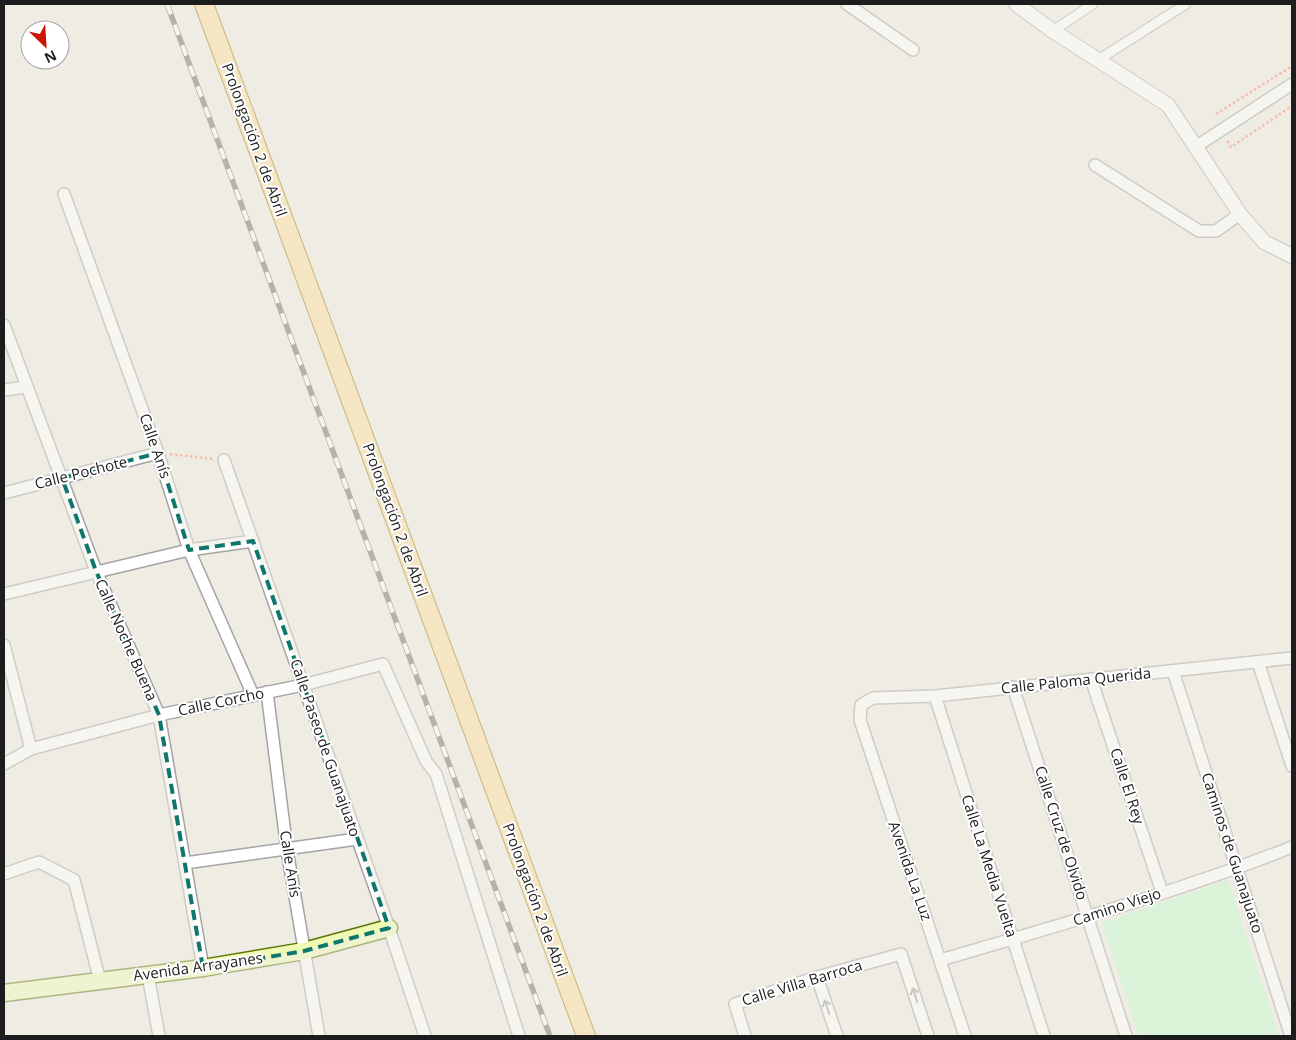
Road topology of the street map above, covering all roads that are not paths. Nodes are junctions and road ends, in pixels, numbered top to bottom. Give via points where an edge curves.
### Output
1 (204, 4) edge
2 (847, 4) edge
3 (1016, 4) edge
4 (1093, 4) edge
5 (1184, 4) edge
6 (1053, 31) junction
7 (913, 50) dead end
8 (1098, 60) junction
9 (1292, 84) edge
10 (1197, 146) junction
11 (1095, 165) dead end
12 (64, 194) dead end
13 (1240, 214) junction
14 (1292, 256) edge
15 (4, 325) edge
16 (27, 387) junction
17 (4, 390) edge
18 (158, 453) junction
19 (224, 460) road end
20 (62, 478) junction
21 (4, 492) edge
22 (253, 541) junction
23 (189, 550) junction
24 (96, 571) junction
25 (4, 594) edge
26 (4, 645) edge
27 (1292, 658) edge
28 (1258, 662) junction
29 (1173, 671) junction
30 (1091, 679) junction
31 (303, 685) junction
32 (1013, 687) junction
33 (267, 692) junction
34 (253, 695) junction
35 (934, 696) junction
36 (861, 705) joint
37 (159, 715) junction
38 (31, 749) junction
39 (4, 764) edge
40 (1292, 766) edge
41 (357, 838) junction
42 (1292, 847) edge
43 (287, 850) junction
44 (185, 863) junction
45 (1237, 869) junction
46 (4, 874) edge
47 (1162, 892) junction
48 (1088, 916) junction
49 (389, 928) junction
50 (1012, 939) junction
51 (304, 951) junction
52 (940, 960) junction
53 (203, 968) junction
54 (148, 975) junction
55 (817, 977) junction
56 (100, 981) junction
57 (4, 993) edge
58 (159, 1036) edge
59 (319, 1036) edge
60 (425, 1036) edge
61 (519, 1036) edge
62 (586, 1036) edge
63 (745, 1036) edge
64 (836, 1036) edge
65 (928, 1036) edge
66 (965, 1036) edge
67 (1044, 1036) edge
68 (1126, 1036) edge
69 (1291, 1036) edge

1 - 62 main road, Prolongación 2 de Abril
2 - 7 street
3 - 6 street
4 - 6 street
5 - 8 street
6 - 8 street
8 - 10 street via 1168,105
9 - 10 street
10 - 13 street
11 - 13 street via 1199,231 1216,231
12 - 18 street, Calle Anís
13 - 14 street via 1264,242
15 - 16 street, Calle Noche Buena
16 - 17 street
16 - 20 street, Calle Noche Buena
18 - 20 street, Calle Pochote
18 - 23 street, Calle Anís
19 - 22 street, Calle Paseo de Guanajuato
20 - 21 street, Calle Pochote
20 - 24 street, Calle Noche Buena
22 - 23 street
22 - 31 street, Calle Paseo de Guanajuato
23 - 24 street
23 - 34 street, Calle Anís
24 - 25 street
24 - 37 street, Calle Noche Buena
26 - 38 street
27 - 28 street, Calle Paloma Querida
28 - 29 street, Calle Paloma Querida
28 - 40 street
29 - 30 street, Calle Paloma Querida
29 - 45 street, Caminos de Guanajuato
30 - 32 street, Calle Paloma Querida
30 - 47 street, Calle El Rey
31 - 33 street, Calle Corcho
31 - 41 street, Calle Paseo de Guanajuato
31 - 61 street, Calle Corcho via 383,664 426,761 436,774
32 - 35 street, Calle Paloma Querida
32 - 48 street, Calle Cruz de Olvido
33 - 34 street, Calle Corcho
33 - 43 street, Calle Anís
34 - 37 street, Calle Corcho
35 - 36 street, Calle Paloma Querida via 873,698
35 - 50 street, Calle La Media Vuelta
36 - 52 street, Avenida La Luz via 860,720
37 - 38 street, Calle Corcho
37 - 44 street, Calle Noche Buena
38 - 39 street, Calle Corcho
41 - 43 street
41 - 49 street, Calle Paseo de Guanajuato
42 - 45 street, Camino Viejo
43 - 44 street
43 - 51 street, Calle Anís
44 - 53 street, Calle Noche Buena
45 - 47 street, Camino Viejo
45 - 69 street, Caminos de Guanajuato
46 - 56 street via 39,862 74,880
47 - 48 street, Camino Viejo
48 - 50 street, Camino Viejo
48 - 68 street, Calle Cruz de Olvido
49 - 51 main road, Avenida Arrayanes
49 - 60 street, Calle Paseo de Guanajuato
50 - 52 street, Camino Viejo
50 - 67 street, Calle La Media Vuelta
51 - 53 main road, Avenida Arrayanes
51 - 59 street, Calle Anís
52 - 66 street, Avenida La Luz
53 - 54 main road, Avenida Arrayanes
54 - 56 main road, Avenida Arrayanes
54 - 58 street
55 - 63 street, Calle Villa Barroca via 735,1004
64 -> 55 street
65 -> 55 street, Calle Villa Barroca via 902,954
56 - 57 main road, Avenida Arrayanes

